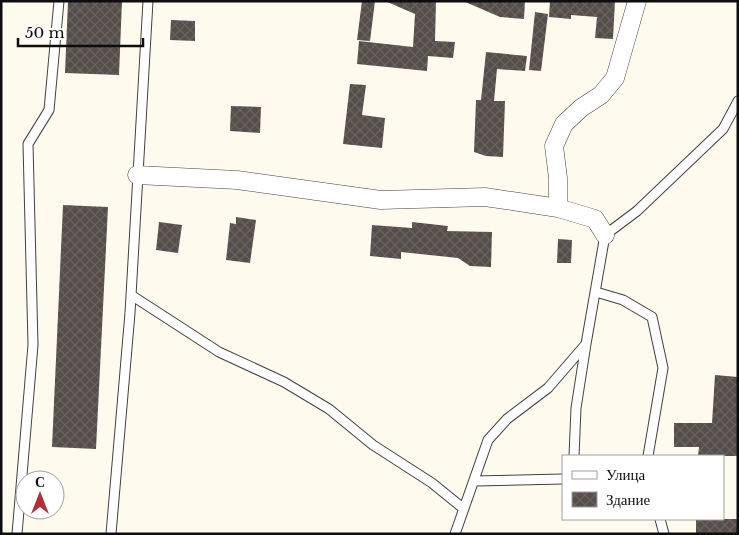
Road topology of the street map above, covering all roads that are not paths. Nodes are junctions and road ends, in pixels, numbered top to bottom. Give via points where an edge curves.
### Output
1 (59, 1) edge
2 (148, 1) edge
3 (637, 1) edge
4 (738, 101) edge
5 (138, 175) junction
6 (558, 208) junction
7 (605, 235) junction
8 (596, 292) junction
9 (131, 295) junction
10 (586, 344) junction
11 (574, 455) edge
12 (648, 455) edge
13 (562, 479) edge
14 (475, 481) junction
15 (464, 509) junction
16 (660, 520) edge
17 (17, 534) edge
18 (111, 534) edge
19 (455, 534) edge
20 (664, 534) edge

1 - 17 lane via 50,110 28,144 33,345
2 - 5 lane
3 - 6 street via 615,78 601,95 564,124 554,146
4 - 7 lane via 723,129 637,211
5 - 6 street via 237,180 381,200 485,197
5 - 9 lane
6 - 7 street via 595,219
7 - 8 lane
8 - 10 lane
8 - 12 lane via 623,300 652,316 663,368
9 - 15 lane via 219,352 284,382 329,409 373,445 432,483
9 - 18 lane
10 - 11 lane via 576,408
10 - 14 lane via 548,388 506,419 488,440
13 - 14 lane
14 - 15 lane
15 - 19 lane
16 - 20 lane

